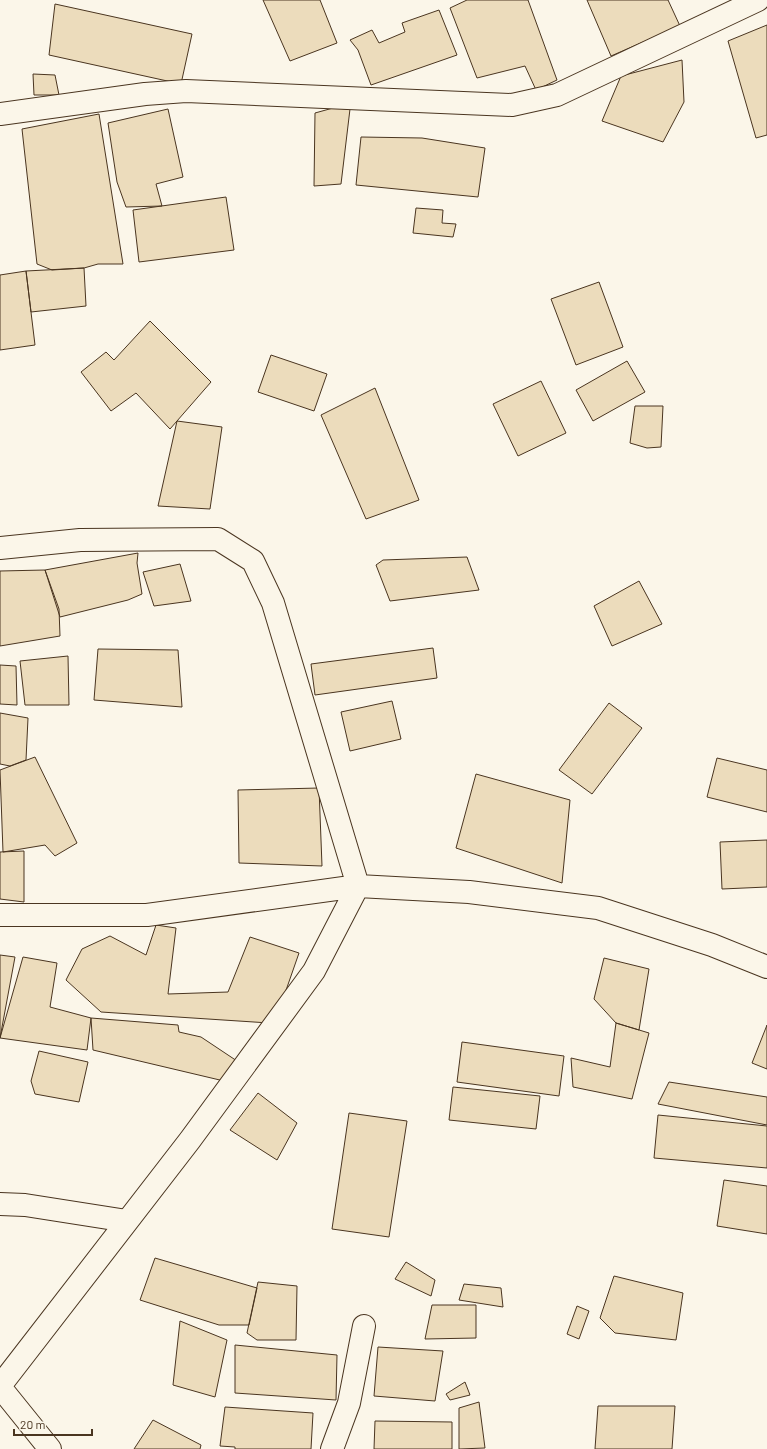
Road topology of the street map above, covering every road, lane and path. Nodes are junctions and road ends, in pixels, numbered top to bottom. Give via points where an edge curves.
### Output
1 (758, 0) edge
2 (0, 114) edge
3 (0, 548) edge
4 (358, 886) junction
5 (0, 915) edge
6 (767, 967) edge
7 (0, 1204) edge
8 (127, 1221) junction
9 (364, 1326) dead end
10 (0, 1386) edge
11 (50, 1449) edge
12 (332, 1449) edge

1 - 2 street via 557,95 512,105 186,91
3 - 4 street via 80,540 218,539 253,561 273,603
4 - 5 street via 147,915
4 - 6 street via 469,892 598,908 712,945
4 - 8 street via 314,971
7 - 8 street via 25,1205
8 - 10 street
9 - 12 street via 349,1403
10 - 11 street

